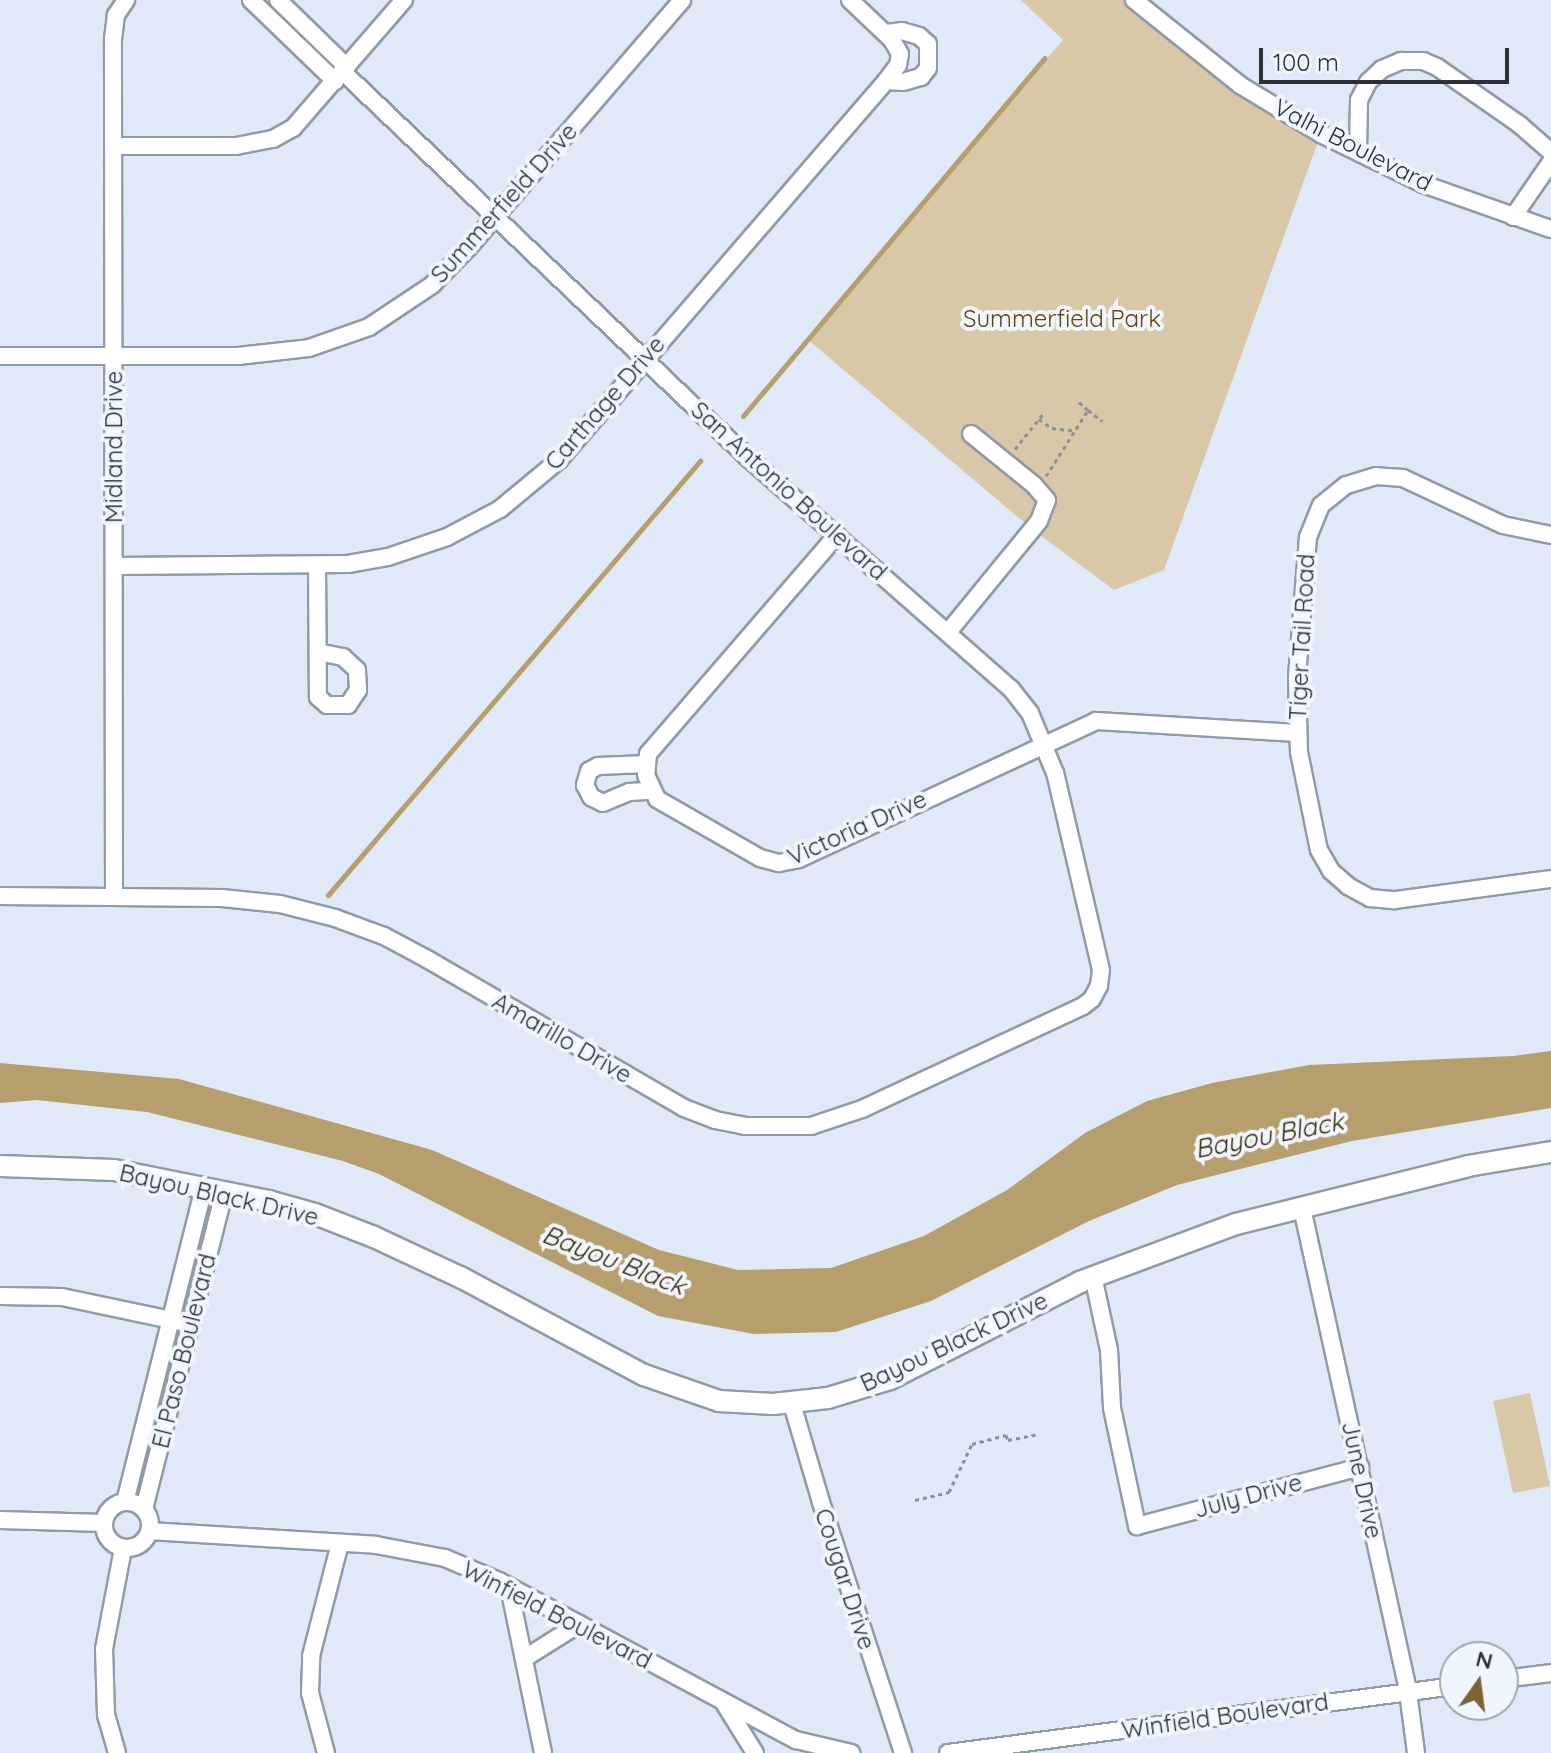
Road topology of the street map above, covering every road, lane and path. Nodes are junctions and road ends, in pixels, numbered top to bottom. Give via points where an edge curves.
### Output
1 (126, 0) edge
2 (251, 0) edge
3 (278, 0) edge
4 (404, 0) edge
5 (682, 0) edge
6 (850, 0) edge
7 (1138, 1) edge
8 (885, 33) junction
9 (342, 73) junction
10 (886, 81) junction
11 (113, 146) junction
12 (1358, 152) junction
13 (1551, 152) edge
14 (1551, 162) edge
15 (494, 217) junction
16 (1513, 217) junction
17 (1551, 229) edge
18 (0, 356) edge
19 (114, 356) junction
20 (643, 359) junction
21 (1079, 402) dead end
22 (1088, 410) junction
23 (1043, 414) dead end
24 (1039, 419) junction
25 (1102, 421) dead end
26 (1075, 431) junction
27 (971, 434) dead end
28 (1006, 462) junction
29 (1038, 490) junction
30 (837, 535) junction
31 (1551, 535) edge
32 (317, 565) junction
33 (114, 566) junction
34 (949, 631) junction
35 (318, 652) dead end
36 (1298, 733) junction
37 (1045, 742) junction
38 (647, 764) junction
39 (651, 791) junction
40 (1551, 879) edge
41 (0, 896) edge
42 (114, 897) junction
43 (1099, 986) joint
44 (1551, 1152) edge
45 (0, 1166) edge
46 (214, 1190) junction
47 (1302, 1208) junction
48 (1093, 1276) junction
49 (0, 1296) edge
50 (171, 1320) junction
51 (191, 1324) junction
52 (158, 1371) junction
53 (178, 1375) junction
54 (792, 1404) junction
55 (1038, 1434) dead end
56 (1360, 1467) junction
57 (915, 1500) dead end
58 (125, 1502) junction
59 (144, 1509) junction
60 (0, 1520) edge
61 (104, 1523) junction
62 (149, 1531) junction
63 (340, 1543) junction
64 (123, 1548) junction
65 (509, 1587) junction
66 (579, 1624) junction
67 (525, 1658) junction
68 (1551, 1673) edge
69 (1519, 1677) edge
70 (1439, 1688) edge
71 (1408, 1692) junction
72 (724, 1702) junction
73 (1048, 1747) edge
74 (819, 1751) edge
75 (117, 1753) edge
76 (326, 1753) edge
77 (543, 1753) edge
78 (755, 1753) edge
79 (851, 1753) edge
80 (903, 1753) edge
81 (948, 1753) edge
82 (1416, 1753) edge

1 - 11 street, Midland Drive via 116,15 113,39
2 - 9 street, San Antonio Boulevard
3 - 9 street, San Antonio Boulevard
4 - 9 street
5 - 15 street, Summerfield Drive
6 - 8 street
7 - 12 street, Valhi Boulevard via 1240,85
8 - 10 street via 900,54
8 - 10 street via 919,36 931,55 921,77
9 - 11 street via 293,128 254,145
9 - 15 street, San Antonio Boulevard
10 - 20 street, Carthage Drive
11 - 19 street, Midland Drive
12 - 13 street via 1359,100 1368,82 1401,61 1423,61 1520,125
12 - 16 street, Valhi Boulevard via 1423,184
14 - 16 street
15 - 19 street, Summerfield Drive via 432,285 403,307 335,341 238,356
15 - 20 street, San Antonio Boulevard
16 - 17 street, Valhi Boulevard
18 - 19 street, Summerfield Drive
19 - 33 street, Midland Drive
20 - 30 street, San Antonio Boulevard
20 - 32 street, Carthage Drive via 559,460 500,509 447,537 388,557
21 - 22 path
22 - 25 path
22 - 26 path
23 - 24 path
24 - 26 path via 1052,428
24 - 28 path
26 - 29 path
27 - 28 street
28 - 29 street
29 - 34 street via 1047,500 1039,521
30 - 34 street, San Antonio Boulevard
30 - 38 street via 648,754
31 - 36 street, Tiger Tail Road via 1503,525 1403,478 1363,479 1333,493 1321,505 1308,537 1298,637
32 - 33 street, Carthage Drive
32 - 35 street
33 - 42 street, Midland Drive
34 - 37 street, San Antonio Boulevard via 1011,689
36 - 37 street, Victoria Drive via 1096,721
36 - 40 street, Tiger Tail Road via 1319,850 1331,871 1362,895 1395,900
37 - 39 street, Victoria Drive via 799,859 779,863 760,858
37 - 43 street, San Antonio Boulevard via 1101,970
38 - 39 street
38 - 39 street via 598,766 589,771 585,785 591,797 603,803 629,792
41 - 42 street, Amarillo Drive
42 - 43 street, Amarillo Drive via 222,898 280,904 335,918 427,959 684,1108 745,1126 811,1126 862,1109 1083,1006
44 - 47 main road, Bayou Black Drive via 1468,1166
45 - 46 main road, Bayou Black Drive via 114,1170
46 - 50 street, El Paso Boulevard
46 - 51 street, El Paso Boulevard
46 - 54 main road, Bayou Black Drive via 315,1214 374,1237 686,1392 738,1404
47 - 48 main road, Bayou Black Drive via 1236,1224
47 - 56 street, June Drive
48 - 54 main road, Bayou Black Drive via 890,1379
48 - 56 street, July Drive via 1109,1350 1112,1408 1137,1526
49 - 50 street via 62,1297
50 - 51 street
50 - 52 street, El Paso Boulevard
51 - 53 street, El Paso Boulevard
52 - 53 street
52 - 58 street, El Paso Boulevard
53 - 59 street, El Paso Boulevard
54 - 80 street, Cougar Drive
55 - 57 path via 972,1444 949,1492
56 - 71 street, June Drive
58 - 59 street
58 - 61 street via 107,1513
59 - 62 street
60 - 61 street
61 - 64 street via 106,1534
62 - 63 street, Winfield Boulevard
62 - 64 street via 144,1540
63 - 65 street, Winfield Boulevard via 445,1558
63 - 76 street via 311,1656 310,1693
64 - 75 street via 104,1649 106,1715
65 - 66 street, Winfield Boulevard
65 - 67 street
66 - 67 street
66 - 72 street, Winfield Boulevard
67 - 77 street
68 - 69 street
70 - 71 street, Winfield Boulevard
71 - 73 street, Winfield Boulevard
71 - 82 street, June Drive
72 - 74 street, Winfield Boulevard
72 - 78 street
73 - 81 street, Winfield Boulevard
74 - 79 street, Winfield Boulevard

